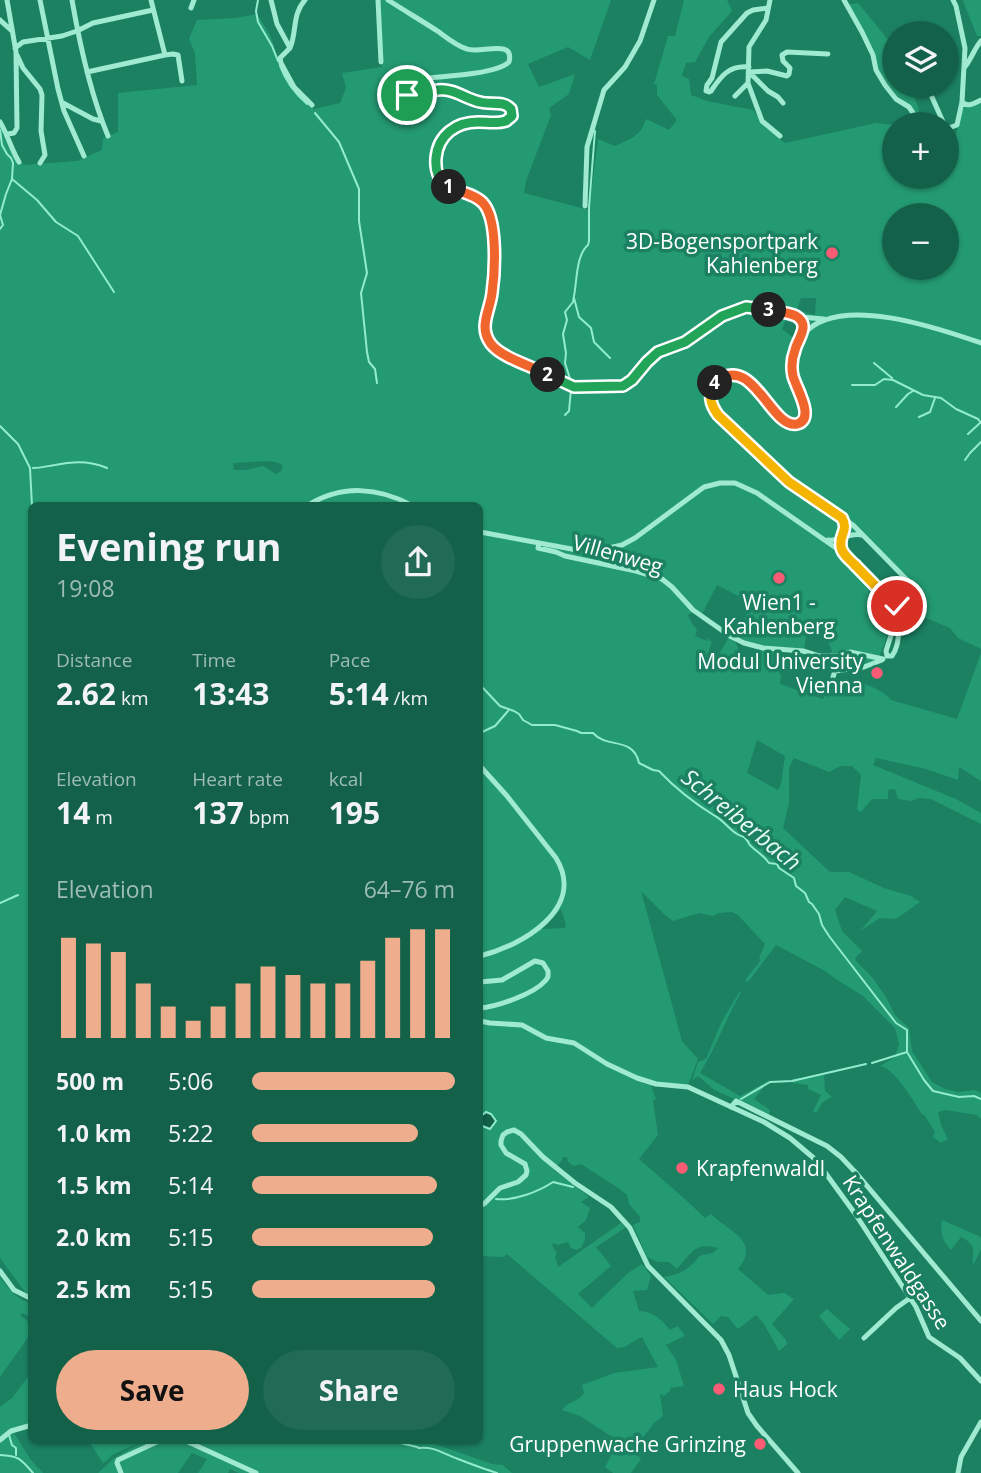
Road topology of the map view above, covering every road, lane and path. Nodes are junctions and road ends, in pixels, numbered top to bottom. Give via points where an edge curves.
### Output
1 (7, 0) edge
2 (40, 0) edge
3 (72, 0) edge
4 (151, 0) edge
5 (194, 0) edge
6 (271, 0) edge
7 (305, 0) edge
8 (377, 0) edge
9 (388, 0) edge
10 (654, 0) edge
11 (770, 0) edge
12 (844, 0) edge
13 (953, 0) edge
14 (191, 8) dead end
15 (768, 8) junction
16 (153, 10) junction
17 (0, 20) edge
18 (77, 31) junction
19 (12, 34) junction
20 (47, 38) junction
21 (981, 41) edge
22 (23, 42) junction
23 (290, 48) junction
24 (15, 50) junction
25 (828, 54) dead end
26 (165, 55) junction
27 (381, 62) dead end
28 (964, 68) junction
29 (749, 69) junction
30 (87, 72) junction
31 (182, 81) dead end
32 (748, 83) junction
33 (735, 96) dead end
34 (981, 100) edge
35 (962, 102) junction
36 (62, 103) junction
37 (783, 103) dead end
38 (312, 105) dead end
39 (912, 112) edge
40 (959, 116) edge
41 (102, 121) junction
42 (0, 122) edge
43 (8, 134) junction
44 (107, 136) dead end
45 (780, 136) dead end
46 (84, 156) dead end
47 (19, 162) dead end
48 (40, 163) dead end
49 (585, 206) dead end
50 (797, 318) junction
51 (827, 319) junction
52 (802, 335) junction
53 (981, 343) edge
54 (315, 502) edge
55 (404, 502) edge
56 (839, 515) junction
57 (483, 533) edge
58 (819, 535) junction
59 (863, 536) junction
60 (842, 537) junction
61 (539, 543) junction
62 (845, 554) junction
63 (909, 596) junction
64 (892, 603) junction
65 (885, 658) junction
66 (833, 677) dead end
67 (483, 769) edge
68 (483, 955) edge
69 (483, 982) edge
70 (483, 1008) edge
71 (483, 1022) edge
72 (733, 1104) junction
73 (483, 1204) edge
74 (0, 1271) edge
75 (28, 1297) edge
76 (910, 1298) junction
77 (981, 1321) edge
78 (864, 1338) dead end
79 (981, 1381) edge
80 (981, 1422) edge
81 (28, 1426) edge
82 (0, 1440) edge
83 (152, 1444) edge
84 (193, 1444) edge
85 (121, 1473) edge
86 (256, 1473) edge
87 (797, 1473) edge
88 (958, 1473) edge

1 - 19 street
2 - 20 street
3 - 18 street
4 - 16 street
5 - 14 street
6 - 23 street
7 - 23 street
8 - 27 street
9 - 50 street via 464,48 501,47 509,53 509,62 502,68 413,79 405,90 413,97 445,90 511,109 512,116 506,121 465,123 450,130 436,160 439,178 446,185 480,199 489,212 494,245 492,295 484,325 489,342 502,354 571,386 620,387 658,352 685,342 734,310 757,308
10 - 49 street via 640,41 604,90 587,147
11 - 15 street
12 - 39 street via 885,85
13 - 28 street via 964,43
15 - 29 street via 749,47
15 - 29 street via 747,13 721,42 706,91 730,70
16 - 18 street
16 - 26 street
17 - 19 street
18 - 20 street
18 - 30 street
19 - 22 street
19 - 24 street
20 - 22 street
20 - 36 street
21 - 28 street
22 - 24 street
23 - 38 street via 281,63 294,88
24 - 43 street via 18,128
24 - 48 street via 42,95 46,155
25 - 29 street via 782,55 791,71 787,76
26 - 30 street
26 - 31 street via 178,55
28 - 35 street
29 - 32 street
29 - 37 street
30 - 41 street
32 - 33 street
32 - 45 street via 762,121
34 - 35 street via 970,105
35 - 40 street
36 - 41 street
36 - 46 street
41 - 44 street
42 - 43 street
43 - 47 street
50 - 51 street
50 - 52 street
51 - 52 street
51 - 53 street via 850,314 877,316
52 - 56 street via 792,363 805,409 801,422 786,422 737,376 725,376 715,383 711,402 718,415 789,482
54 - 55 street via 336,492 356,490
56 - 59 street
56 - 60 street via 845,525
57 - 61 street
58 - 60 street via 832,541
58 - 61 street via 752,490 725,482 700,490 617,547 583,550
58 - 62 street
59 - 60 street
59 - 63 street via 908,581
60 - 62 street
61 - 65 street, Villenweg via 538,548 565,556 662,579 692,610 744,643 819,656 850,652
62 - 64 street
63 - 64 street via 902,605
63 - 65 street via 895,652
64 - 65 street via 895,623
65 - 66 street via 835,671
67 - 68 street via 556,858 564,883 561,901 547,920 506,948
69 - 70 street via 502,980 535,961 548,971 540,986
71 - 72 street, Krapfenwaldgasse via 522,1025 549,1039 574,1043 643,1081 687,1087
72 - 76 street, Krapfenwaldgasse via 816,1160
72 - 77 street via 836,1152
73 - 87 street via 500,1188 526,1175 525,1164 504,1152 501,1145 503,1135 514,1130 575,1183 611,1207 630,1228 648,1266 723,1342 748,1413
74 - 75 street via 14,1290
76 - 78 street
76 - 79 street, Krapfenwaldgasse via 929,1337 961,1358
80 - 88 street via 961,1457
81 - 82 street
83 - 85 street via 118,1460
84 - 86 street

